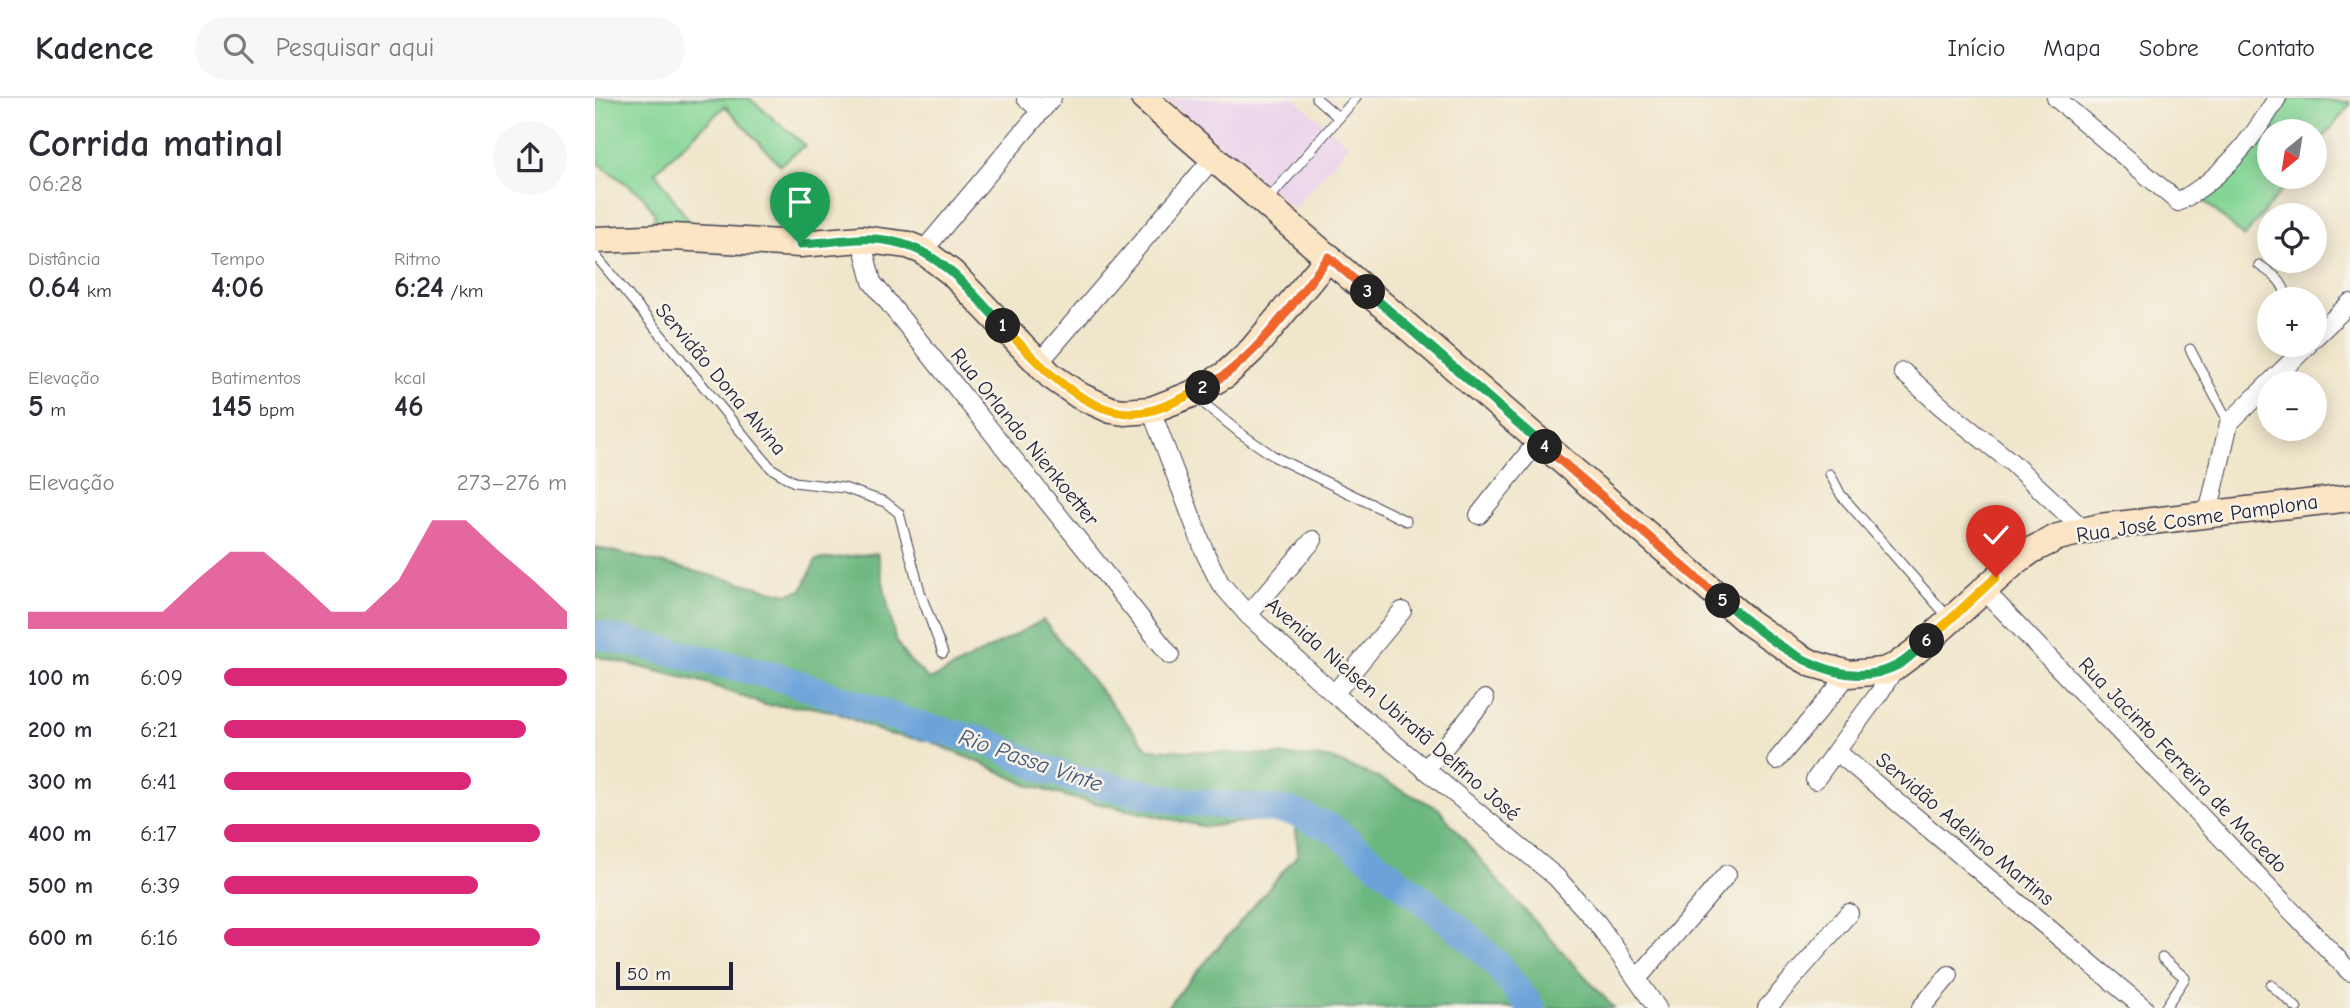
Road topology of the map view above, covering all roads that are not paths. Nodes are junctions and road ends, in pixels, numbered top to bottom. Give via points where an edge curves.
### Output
1 (1026, 98) edge
2 (1144, 98) edge
3 (1316, 98) edge
4 (1356, 98) edge
5 (2056, 98) edge
6 (2277, 98) edge
7 (1047, 104) edge
8 (1339, 118) junction
9 (1214, 157) junction
10 (1266, 202) junction
11 (861, 239) junction
12 (595, 240) edge
13 (923, 251) junction
14 (595, 255) edge
15 (1329, 257) junction
16 (2271, 273) edge
17 (2284, 287) edge
18 (2350, 303) edge
19 (2327, 325) edge
20 (2190, 349) dead end
21 (2291, 357) edge
22 (1038, 364) junction
23 (1903, 372) dead end
24 (1192, 394) junction
25 (1151, 410) junction
26 (2229, 423) junction
27 (1538, 441) junction
28 (1830, 474) dead end
29 (2343, 503) edge
30 (2208, 513) junction
31 (1479, 515) dead end
32 (1406, 521) dead end
33 (2084, 530) junction
34 (1313, 540) dead end
35 (1983, 589) junction
36 (1402, 611) dead end
37 (1248, 615) junction
38 (1950, 620) junction
39 (943, 653) dead end
40 (1170, 655) dead end
41 (1896, 666) junction
42 (1849, 674) junction
43 (1334, 694) junction
44 (1485, 699) dead end
45 (1836, 751) junction
46 (1777, 760) dead end
47 (1425, 769) junction
48 (1815, 780) dead end
49 (1727, 874) dead end
50 (1849, 913) dead end
51 (2162, 958) dead end
52 (2350, 972) edge
53 (1949, 975) dead end
54 (1637, 979) junction
55 (2271, 985) dead end
56 (1657, 1008) edge
57 (1767, 1008) edge
58 (1921, 1008) edge
59 (2144, 1008) edge
60 (2165, 1008) edge
61 (2297, 1008) edge

1 - 7 street
2 - 9 main road, Rua José Cosme Pamplona
3 - 8 lane
4 - 8 lane
5 - 6 street via 2178,202 2218,173 2259,127
7 - 13 street
8 - 10 lane
9 - 10 main road, Rua José Cosme Pamplona
9 - 22 street
10 - 15 main road, Rua José Cosme Pamplona
11 - 12 main road via 800,244 673,237
11 - 13 main road
11 - 40 street, Rua Orlando Nienkoetter via 872,282
13 - 22 main road via 952,273
14 - 39 lane, Servidão Dona Alvina via 771,468 794,482 854,491 885,502 899,513 921,595
15 - 24 main road via 1238,364
15 - 27 main road, Rua José Cosme Pamplona
16 - 17 lane
18 - 19 street
20 - 26 lane
21 - 26 street
22 - 25 main road via 1098,405 1124,412
23 - 33 street
24 - 25 main road
24 - 32 lane via 1275,457
25 - 37 street, Avenida Nielsen Ubiratã Delfino José via 1206,555 1220,583
26 - 30 street
27 - 31 street
27 - 42 main road, Rua José Cosme Pamplona via 1747,621 1813,664
28 - 38 lane via 1840,495
29 - 30 main road, Rua José Cosme Pamplona
30 - 33 main road, Rua José Cosme Pamplona
33 - 35 main road, Rua José Cosme Pamplona via 2032,550
34 - 37 street
35 - 38 main road, Rua José Cosme Pamplona
35 - 52 street, Rua Jacinto Ferreira de Macedo
36 - 43 street
37 - 43 street, Avenida Nielsen Ubiratã Delfino José
38 - 41 main road, Rua José Cosme Pamplona
41 - 42 main road, Rua José Cosme Pamplona
41 - 45 street
42 - 46 street
43 - 47 street, Avenida Nielsen Ubiratã Delfino José
44 - 47 street
45 - 48 street
45 - 59 street, Servidão Adelino Martins
47 - 54 street, Avenida Nielsen Ubiratã Delfino José via 1556,877 1598,924
49 - 54 street
50 - 57 street
51 - 60 lane via 2185,978
53 - 58 street
54 - 56 street, Avenida Nielsen Ubiratã Delfino José
55 - 61 lane

